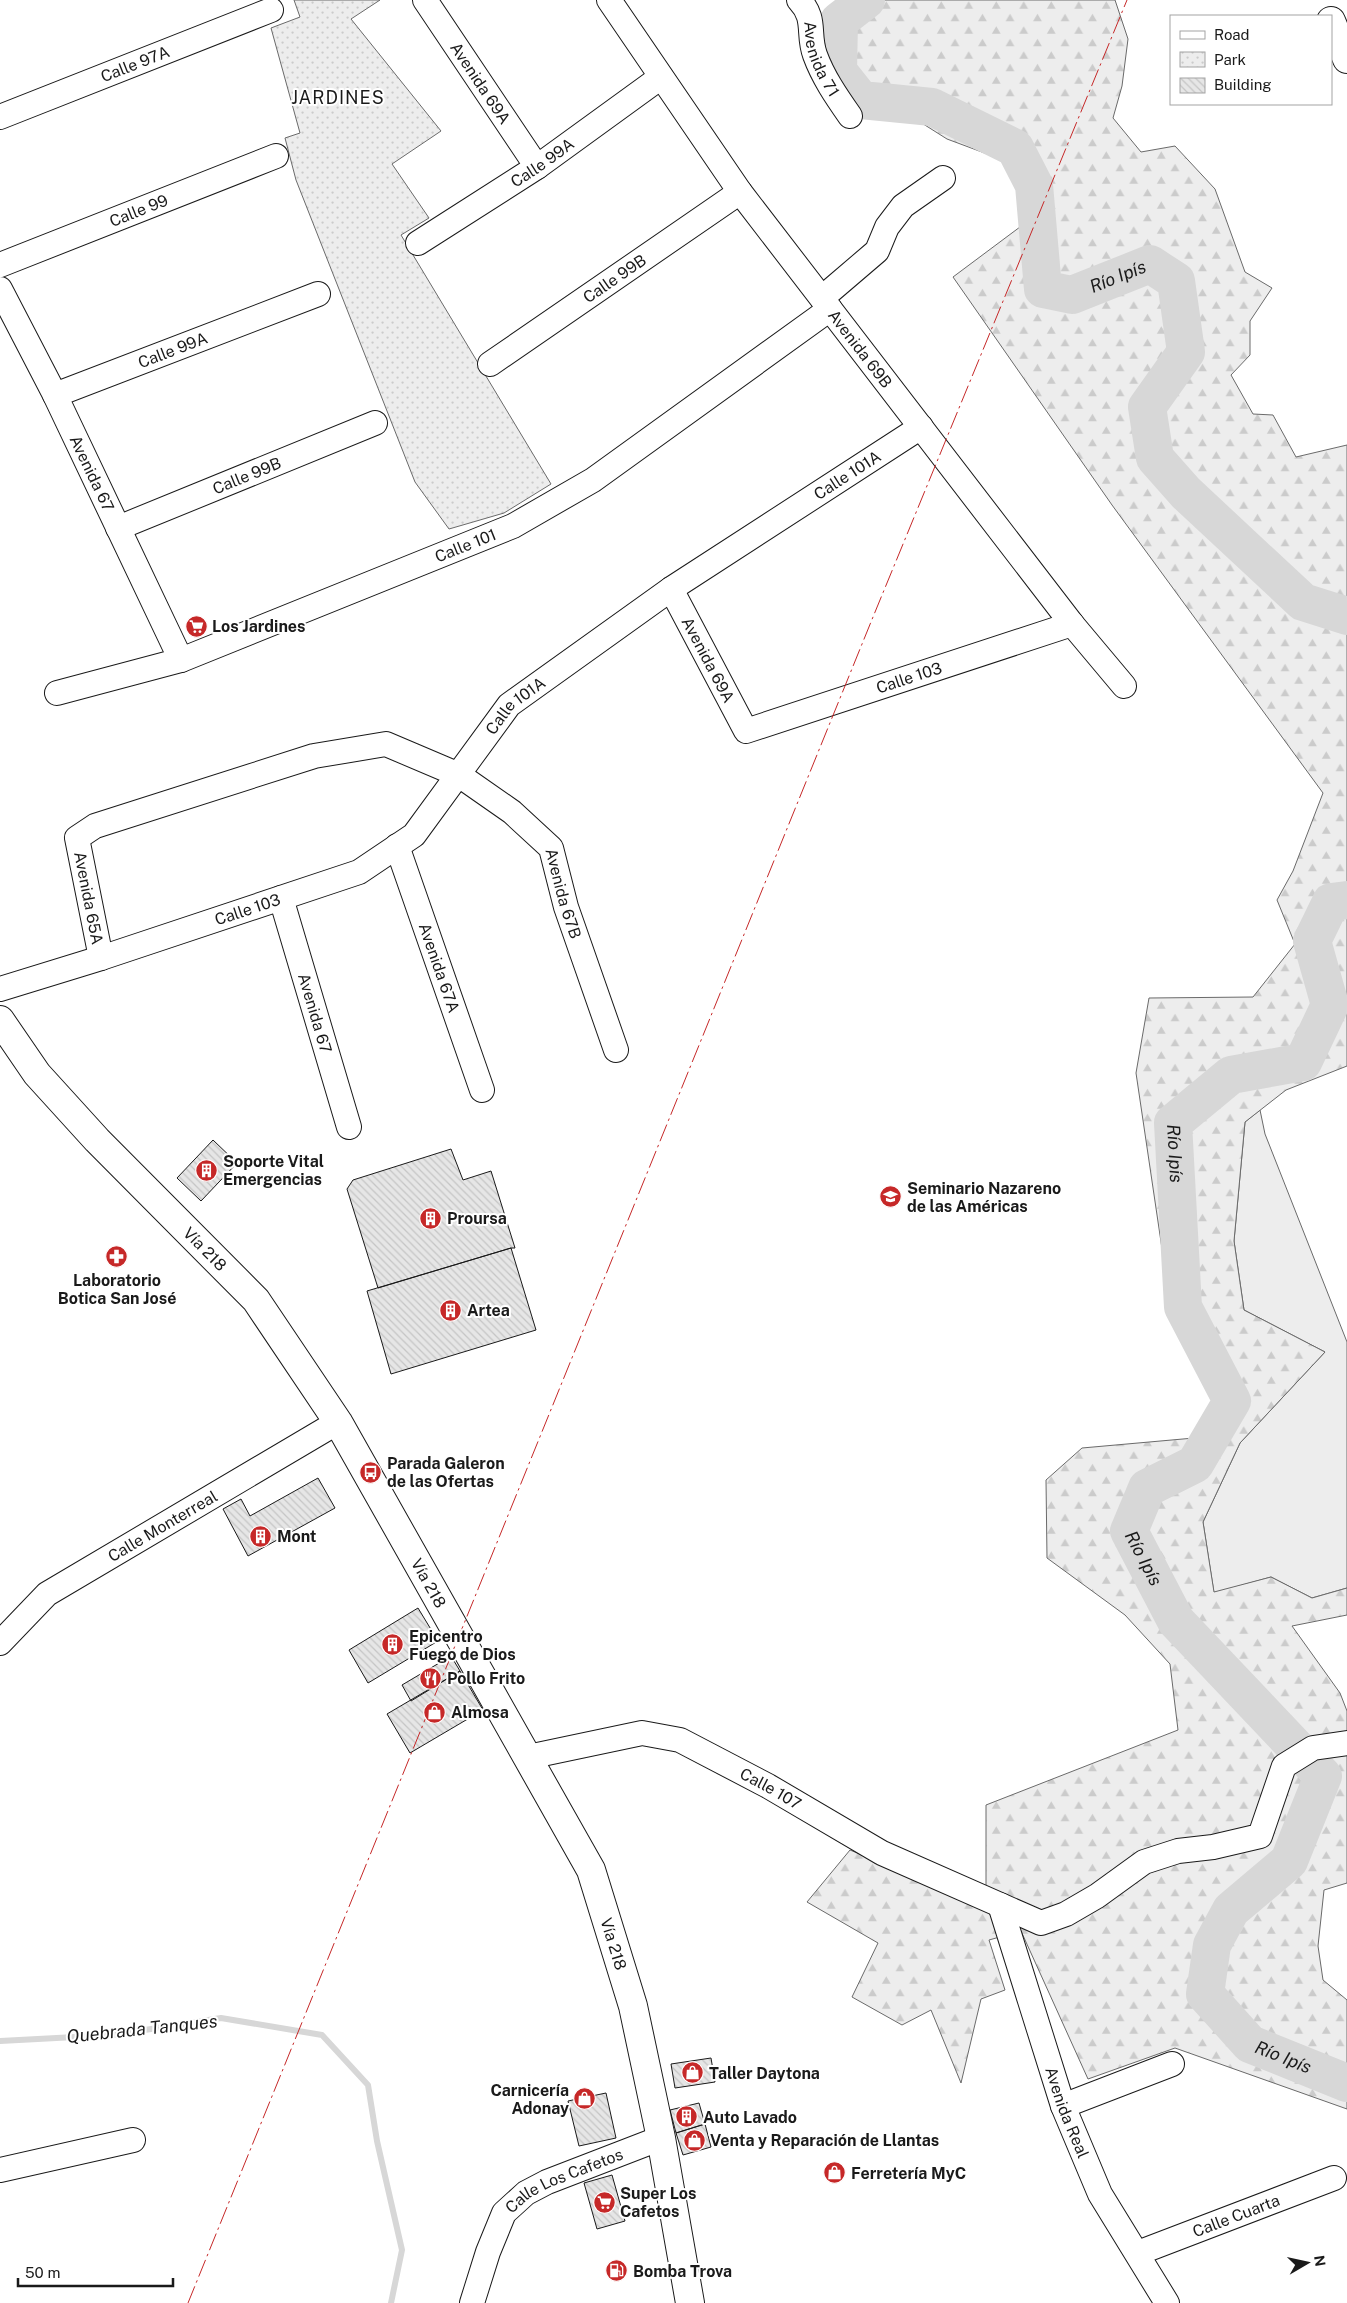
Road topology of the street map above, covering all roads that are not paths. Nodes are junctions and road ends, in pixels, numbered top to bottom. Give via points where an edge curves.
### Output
1 (425, 0) edge
2 (609, 0) edge
3 (799, 0) edge
4 (1322, 0) edge
5 (271, 10) dead end
6 (1329, 15) edge
7 (1332, 23) edge
8 (1347, 59) edge
9 (661, 77) junction
10 (850, 116) dead end
11 (0, 117) edge
12 (276, 156) dead end
13 (537, 167) junction
14 (943, 178) dead end
15 (740, 192) junction
16 (418, 243) dead end
17 (0, 265) edge
18 (0, 288) edge
19 (318, 294) dead end
20 (826, 303) junction
21 (490, 364) dead end
22 (55, 395) junction
23 (375, 422) dead end
24 (921, 427) junction
25 (118, 528) junction
26 (671, 589) junction
27 (1072, 624) junction
28 (181, 660) junction
29 (1124, 686) dead end
30 (57, 694) dead end
31 (746, 730) joint
32 (459, 774) junction
33 (397, 846) junction
34 (281, 898) junction
35 (101, 958) junction
36 (0, 989) edge
37 (0, 1020) edge
38 (616, 1050) dead end
39 (482, 1090) dead end
40 (349, 1127) dead end
41 (338, 1422) junction
42 (0, 1643) edge
43 (1341, 1744) edge
44 (528, 1757) junction
45 (1000, 1905) junction
46 (1172, 2064) dead end
47 (1063, 2106) junction
48 (661, 2138) junction
49 (133, 2140) dead end
50 (0, 2170) edge
51 (1334, 2178) dead end
52 (1138, 2253) junction
53 (472, 2303) edge
54 (690, 2303) edge
55 (1167, 2303) edge

1 - 13 street, Avenida 69A
2 - 9 street, Avenida 69B
3 - 10 street, Avenida 71 via 809,10 814,53 831,89
4 - 6 main road
5 - 11 street, Calle 97A
7 - 8 main road
9 - 13 street, Calle 99A
9 - 15 street, Avenida 69B
12 - 17 street, Calle 99
13 - 16 street, Calle 99A
14 - 20 street, Calle 101 via 903,206 887,227 877,251
15 - 20 street, Avenida 69B
15 - 21 street, Calle 99B
18 - 22 street, Avenida 67
19 - 22 street, Calle 99A
20 - 24 street, Avenida 69B
20 - 28 street, Calle 101 via 593,480 513,526
22 - 25 street, Avenida 67
23 - 25 street, Calle 99B
24 - 26 street, Calle 101A
24 - 27 street, Avenida 69B
25 - 28 street, Avenida 67
26 - 31 street, Avenida 69A
26 - 32 street, Calle 101A via 509,705
27 - 29 street, Avenida 69B
27 - 31 street, Calle 103
28 - 30 street, Calle 101
32 - 33 street, Calle 103 via 414,834
32 - 35 street, Avenida 65A via 386,744 314,756 96,826 77,838
32 - 38 street, Avenida 67B via 512,812 550,848 566,907
33 - 34 street, Calle 103 via 359,872
33 - 39 street, Avenida 67A
34 - 35 street, Calle 103
34 - 40 street, Avenida 67
35 - 36 street, Calle 103
37 - 41 main road, Vía 218 via 37,1074 97,1140 256,1300
41 - 42 street, Calle Monterreal via 47,1594
41 - 44 main road, Vía 218
43 - 45 street, Calle 107 via 1313,1748 1284,1766 1260,1836 1214,1847 1178,1851 1144,1862 1097,1896 1042,1923
44 - 45 street, Calle 107 via 642,1733 680,1740 882,1852
44 - 48 main road, Vía 218 via 591,1870 633,2006
45 - 47 street, Avenida Real
46 - 47 street
47 - 52 street, Avenida Real via 1100,2194
48 - 53 street, Calle Los Cafetos via 526,2193 504,2213
48 - 54 main road, Vía 218
49 - 50 street
51 - 52 street, Calle Cuarta
52 - 55 street, Avenida Real

